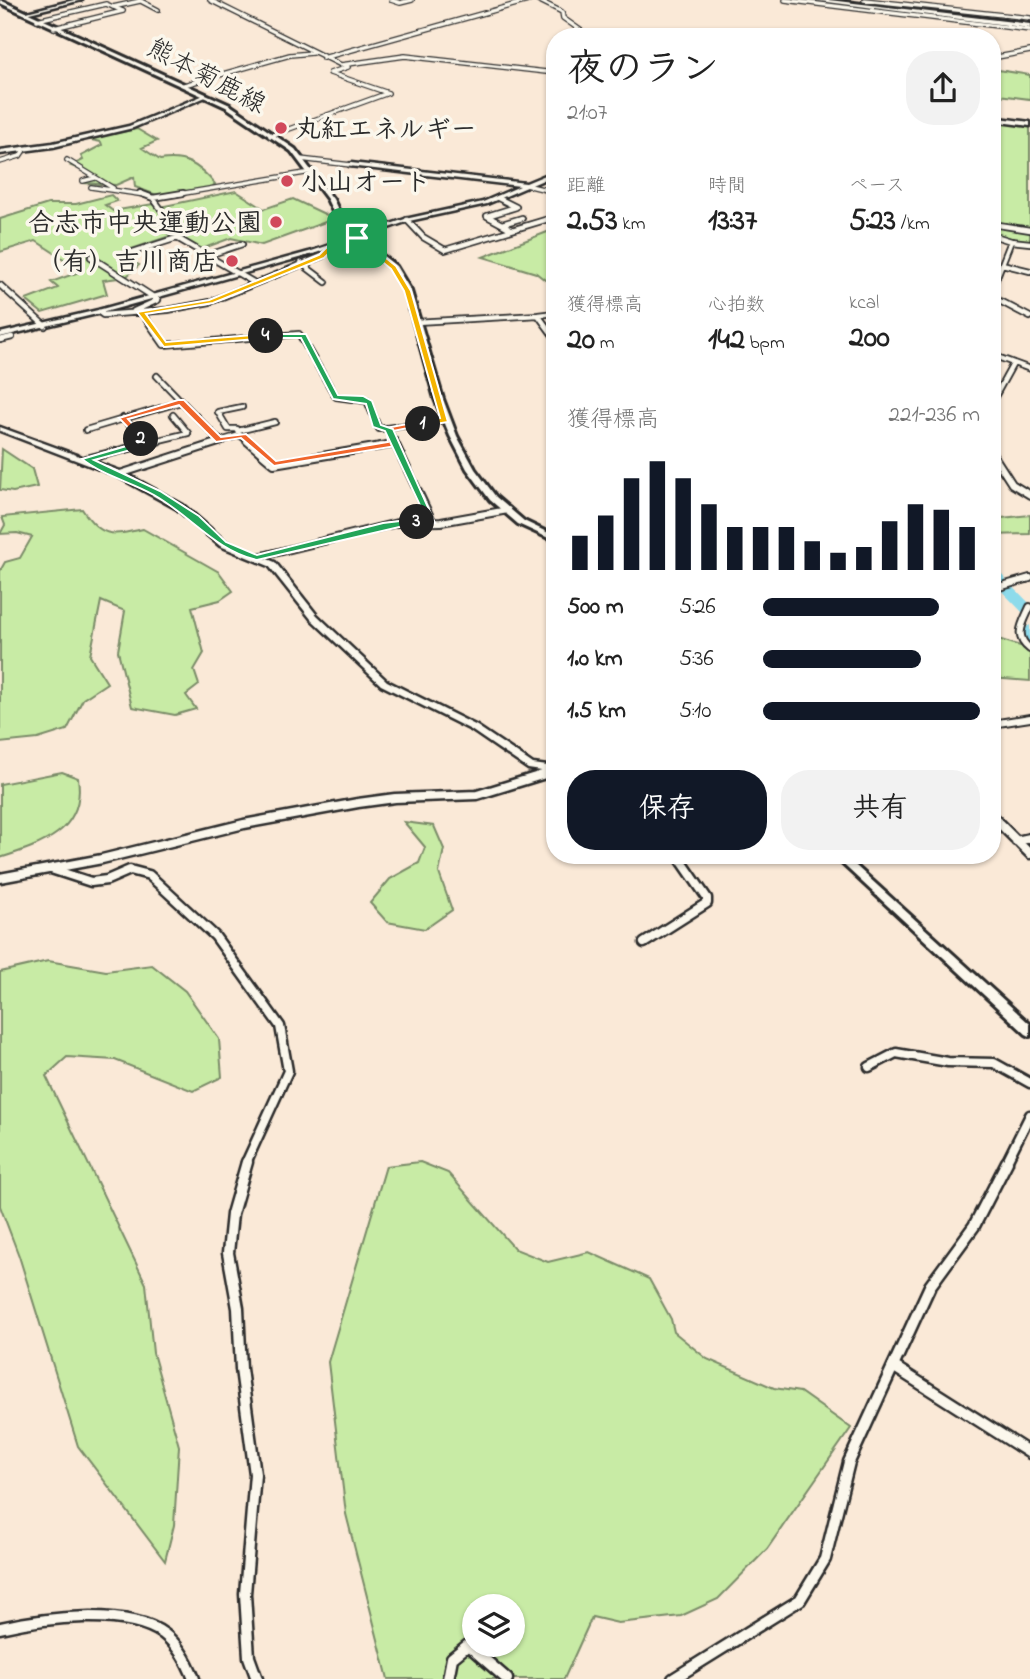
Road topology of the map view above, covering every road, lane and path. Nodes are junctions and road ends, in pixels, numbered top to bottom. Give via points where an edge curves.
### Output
1 (58, 0) edge
2 (80, 0) edge
3 (97, 0) edge
4 (139, 0) edge
5 (210, 0) edge
6 (391, 0) edge
7 (412, 0) edge
8 (531, 0) edge
9 (538, 0) edge
10 (785, 0) edge
11 (815, 0) edge
12 (834, 0) edge
13 (864, 0) edge
14 (917, 0) edge
15 (0, 1) edge
16 (65, 4) junction
17 (106, 4) junction
18 (907, 5) junction
19 (113, 7) junction
20 (158, 10) dead end
21 (25, 13) junction
22 (37, 20) junction
23 (1030, 24) edge
24 (54, 28) junction
25 (576, 28) edge
26 (1030, 51) edge
27 (313, 53) junction
28 (1001, 56) edge
29 (322, 58) junction
30 (354, 65) junction
31 (546, 72) edge
32 (184, 85) junction
33 (206, 96) junction
34 (1001, 120) edge
35 (1030, 124) edge
36 (270, 136) junction
37 (24, 150) junction
38 (0, 152) edge
39 (300, 159) junction
40 (67, 160) dead end
41 (0, 162) edge
42 (351, 165) joint
43 (311, 172) junction
44 (546, 177) edge
45 (95, 178) junction
46 (83, 181) dead end
47 (526, 185) junction
48 (91, 187) dead end
49 (117, 190) junction
50 (546, 190) edge
51 (153, 198) junction
52 (498, 198) junction
53 (166, 216) dead end
54 (522, 218) dead end
55 (546, 219) edge
56 (407, 220) junction
57 (502, 224) junction
58 (1001, 225) edge
59 (510, 229) junction
60 (1030, 230) edge
61 (357, 238) junction
62 (1001, 238) edge
63 (1011, 241) junction
64 (1030, 243) edge
65 (242, 244) dead end
66 (330, 247) junction
67 (124, 255) dead end
68 (206, 256) junction
69 (91, 257) dead end
70 (301, 263) junction
71 (1002, 264) joint
72 (1030, 271) edge
73 (234, 272) junction
74 (253, 282) junction
75 (326, 282) dead end
76 (0, 285) edge
77 (154, 297) junction
78 (1001, 301) edge
79 (1012, 306) junction
80 (1030, 311) edge
81 (99, 312) junction
82 (141, 312) junction
83 (131, 313) junction
84 (538, 314) junction
85 (546, 314) edge
86 (1030, 317) edge
87 (416, 321) junction
88 (546, 325) edge
89 (45, 326) junction
90 (0, 335) edge
91 (12, 337) dead end
92 (0, 340) edge
93 (1001, 358) edge
94 (1013, 363) junction
95 (1030, 369) edge
96 (157, 376) dead end
97 (1001, 385) edge
98 (181, 402) junction
99 (242, 407) dead end
100 (173, 415) dead end
101 (123, 418) junction
102 (445, 420) junction
103 (275, 422) dead end
104 (0, 429) edge
105 (388, 429) junction
106 (86, 430) dead end
107 (239, 432) junction
108 (219, 440) junction
109 (146, 443) junction
110 (393, 444) junction
111 (86, 459) junction
112 (1001, 467) edge
113 (120, 474) junction
114 (1030, 495) edge
115 (508, 510) junction
116 (432, 521) junction
117 (546, 536) edge
118 (257, 558) junction
119 (1030, 578) edge
120 (1001, 586) edge
121 (1030, 607) edge
122 (1030, 649) edge
123 (1030, 719) edge
124 (1001, 723) edge
125 (546, 770) edge
126 (546, 774) edge
127 (1001, 825) edge
128 (1030, 838) edge
129 (1016, 841) junction
130 (1030, 854) edge
131 (684, 864) edge
132 (848, 864) edge
133 (51, 869) junction
134 (0, 878) edge
135 (643, 943) dead end
136 (1030, 1031) edge
137 (869, 1067) dead end
138 (1030, 1083) edge
139 (1030, 1115) edge
140 (893, 1366) junction
141 (1030, 1453) edge
142 (0, 1629) edge
143 (194, 1679) edge
144 (257, 1679) edge
145 (448, 1679) edge
146 (507, 1679) edge
147 (673, 1679) edge

1 - 16 street
2 - 16 street
3 - 17 street
4 - 19 street
4 - 20 street
5 - 27 street
6 - 7 street
8 - 29 street
9 - 25 street via 562,12 563,19
10 - 23 street
11 - 23 highway
12 - 23 highway
13 - 18 street
14 - 18 street
15 - 21 main road, 熊本菊鹿線
16 - 21 street
17 - 19 street
17 - 22 street
18 - 23 street
19 - 24 street via 123,12
21 - 22 main road, 熊本菊鹿線
22 - 24 main road, 熊本菊鹿線
24 - 32 main road, 熊本菊鹿線
26 - 28 street
27 - 29 street
27 - 32 street via 290,55
29 - 30 street
30 - 31 street via 405,56
30 - 36 street via 330,73 388,93
32 - 33 main road, 熊本菊鹿線
33 - 36 main road, 熊本菊鹿線
33 - 37 street via 142,124
34 - 35 street
36 - 39 main road, 熊本菊鹿線
37 - 38 street
37 - 41 street via 20,156
39 - 42 street
39 - 43 main road, 熊本菊鹿線
40 - 45 street
42 - 47 street
43 - 51 street
43 - 61 main road, 熊本菊鹿線 via 338,217
44 - 47 street
45 - 46 street
45 - 49 street
47 - 50 street
47 - 52 street
48 - 49 street
49 - 51 street
51 - 53 street
52 - 56 street
52 - 57 street via 516,207 486,216
54 - 57 street
55 - 59 street
56 - 59 street via 445,250
56 - 61 street
57 - 59 street
58 - 60 street
61 - 66 street
61 - 87 main road, 熊本菊鹿線 via 400,275
62 - 63 street
63 - 64 street
63 - 71 street
65 - 68 street
66 - 70 street via 322,256
66 - 73 street
67 - 68 street via 177,238
68 - 73 street
69 - 77 street
70 - 74 street
70 - 75 street
71 - 72 street
73 - 74 street
73 - 77 street
74 - 82 street via 197,305
76 - 89 street
77 - 81 street
77 - 83 street via 157,301
78 - 79 street
79 - 80 street
79 - 86 street
81 - 83 street
81 - 89 street
82 - 83 street
82 - 105 street via 164,345 303,335 336,397 367,401 378,427
84 - 85 street
84 - 87 street
84 - 88 street
87 - 102 main road, 熊本菊鹿線
89 - 90 street
91 - 92 street
93 - 94 street
94 - 95 street
94 - 97 street
96 - 98 street
98 - 101 street
98 - 108 street
99 - 107 street via 218,412 228,429
100 - 109 street via 188,433
101 - 106 street
101 - 109 street
102 - 105 street
102 - 115 main road, 熊本菊鹿線 via 468,466
103 - 107 street
104 - 111 street
105 - 110 street
107 - 108 street
107 - 110 street via 276,464
108 - 113 street
109 - 111 street
110 - 116 street
111 - 113 street
112 - 114 street via 1019,493
113 - 118 street via 180,507 223,544
115 - 116 street
115 - 117 main road, 熊本菊鹿線
116 - 118 street via 383,526
118 - 125 street via 272,564 314,617 384,683 474,728 531,767
119 - 120 street
121 - 122 street via 1019,638
123 - 124 street
126 - 133 street via 477,795 358,803
127 - 129 street
128 - 129 street
129 - 130 street
131 - 135 street via 707,903
132 - 136 main road
133 - 134 street
133 - 144 street via 91,882 130,870 149,875 215,936 280,1026 288,1070 242,1173 228,1253 255,1474 246,1594 249,1657
137 - 138 street via 896,1053 994,1063
139 - 140 street via 974,1226 930,1286
140 - 141 street
140 - 147 street via 849,1462 825,1559 800,1600
142 - 143 street via 15,1623 87,1619 141,1622 164,1634 187,1661
145 - 146 street via 448,1662 458,1648 468,1645

